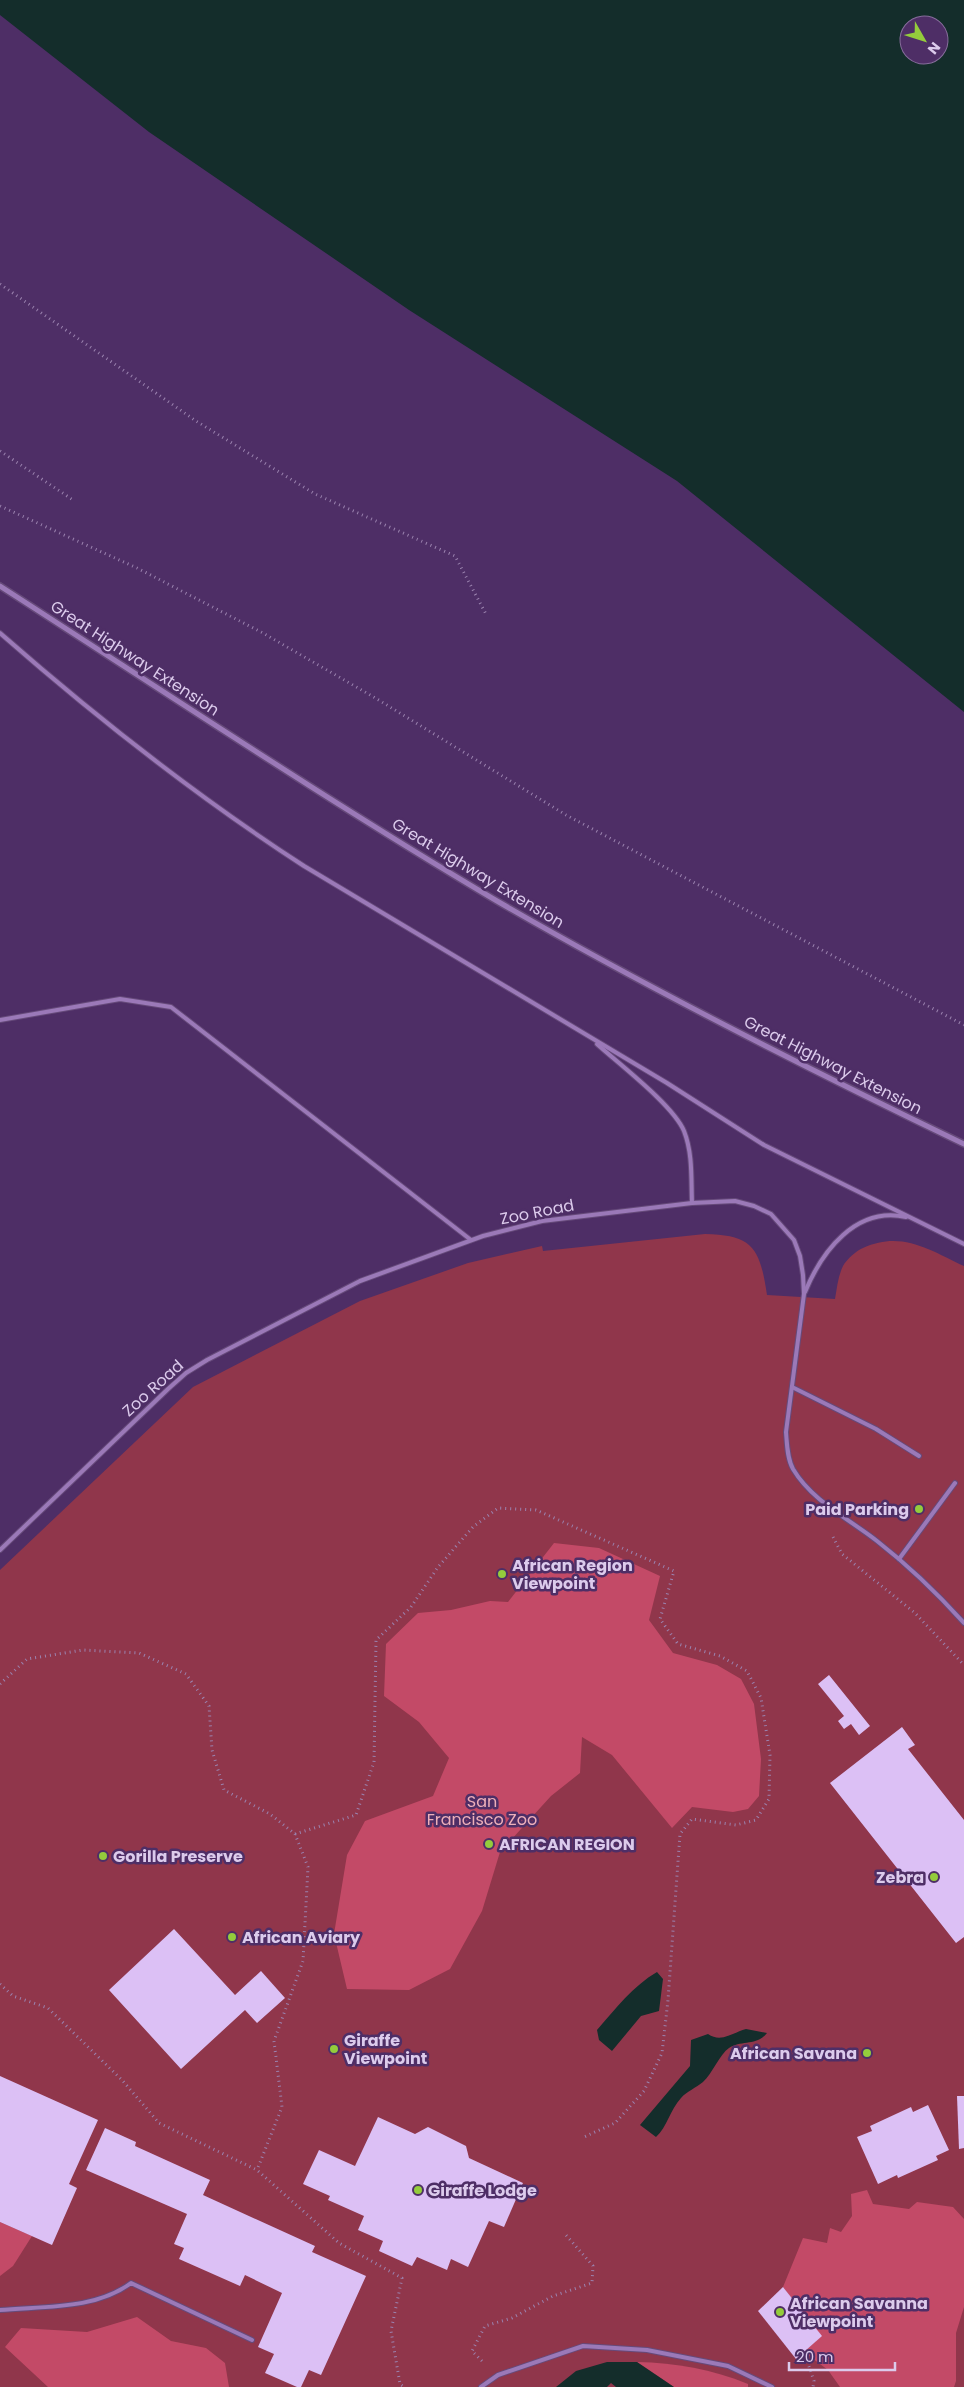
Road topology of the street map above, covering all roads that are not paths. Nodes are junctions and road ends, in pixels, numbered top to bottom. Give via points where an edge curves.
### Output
1 (0, 586) edge
2 (0, 633) edge
3 (0, 1020) edge
4 (592, 1039) junction
5 (964, 1144) edge
6 (692, 1203) junction
7 (921, 1223) junction
8 (471, 1240) junction
9 (964, 1244) edge
10 (804, 1294) junction
11 (792, 1387) junction
12 (919, 1456) dead end
13 (955, 1482) dead end
14 (0, 1550) edge
15 (899, 1559) junction
16 (964, 1623) edge
17 (0, 2310) edge
18 (252, 2340) dead end
19 (480, 2387) edge
20 (772, 2387) edge

1 - 5 street, Great Highway Extension via 338,804 506,906 810,1069
2 - 4 lane via 132,744 247,828 373,909
3 - 8 lane via 120,999 171,1007
4 - 6 lane via 661,1102 683,1129 691,1164
4 - 7 lane via 764,1145
6 - 8 lane, Zoo Road via 542,1222
6 - 10 lane, Zoo Road via 735,1201 770,1214 794,1240 800,1256
7 - 9 lane
7 - 10 lane via 888,1215 860,1223 844,1232 811,1276
8 - 14 lane, Zoo Road via 339,1290 186,1373
10 - 11 lane, Zoo Road
11 - 12 lane via 876,1429
11 - 15 lane, Zoo Road via 786,1432 792,1468 805,1485
13 - 15 lane
15 - 16 lane, Zoo Road
17 - 18 lane via 95,2301 131,2283
19 - 20 lane via 498,2375 583,2346 647,2350 728,2366

